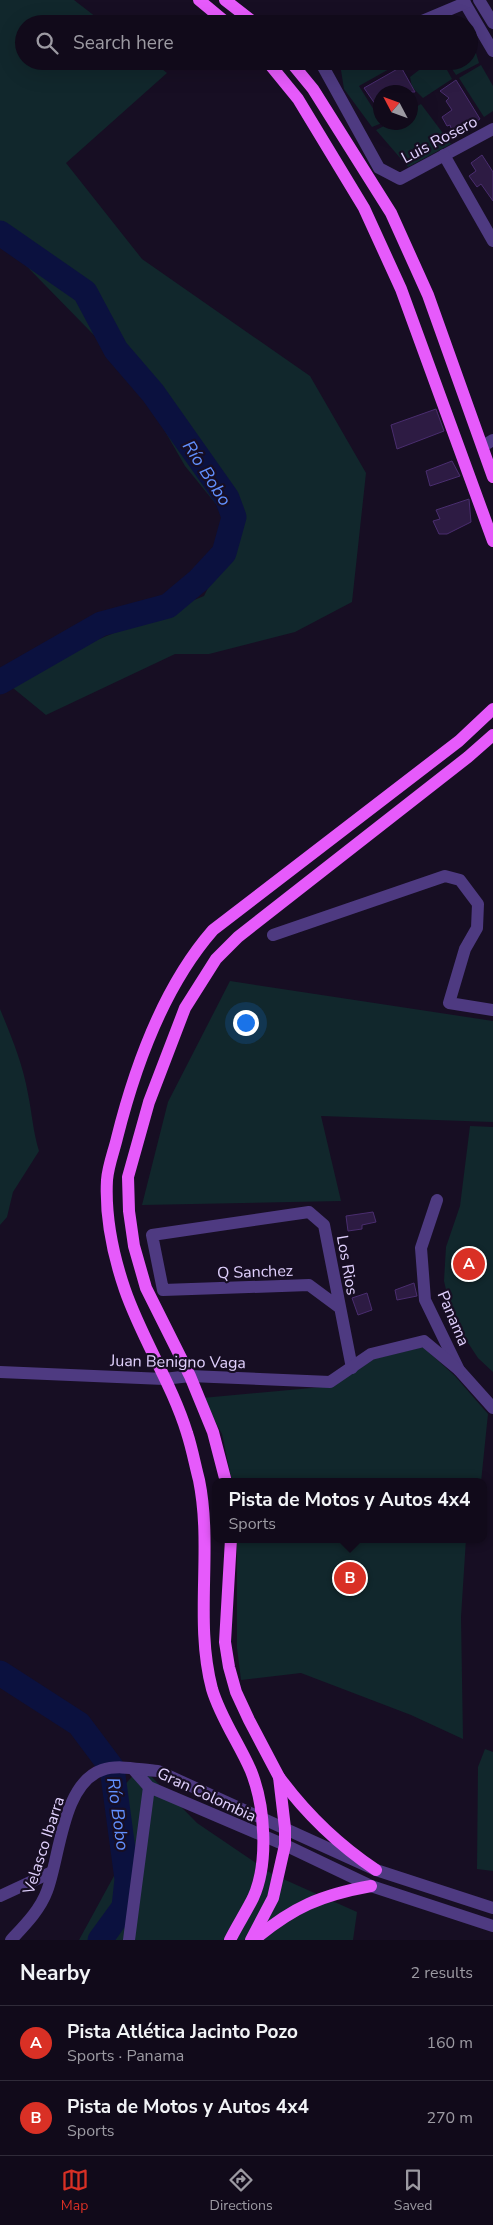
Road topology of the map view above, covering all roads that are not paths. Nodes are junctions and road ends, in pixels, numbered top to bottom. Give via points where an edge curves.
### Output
1 (199, 0) edge
2 (225, 0) edge
3 (479, 0) edge
4 (464, 2) edge
5 (217, 15) edge
6 (244, 15) edge
7 (435, 15) edge
8 (472, 15) edge
9 (493, 23) edge
10 (478, 26) edge
11 (493, 51) edge
12 (274, 70) edge
13 (298, 70) edge
14 (325, 70) edge
15 (493, 129) edge
16 (444, 155) junction
17 (493, 240) edge
18 (488, 443) edge
19 (493, 477) edge
20 (493, 542) edge
21 (493, 709) edge
22 (493, 735) edge
23 (273, 935) dead end
24 (493, 1010) edge
25 (437, 1200) dead end
26 (152, 1235) joint
27 (340, 1308) junction
28 (352, 1368) junction
29 (458, 1370) junction
30 (0, 1372) edge
31 (190, 1376) junction
32 (164, 1379) junction
33 (493, 1408) edge
34 (225, 1478) edge
35 (231, 1543) edge
36 (127, 1768) junction
37 (279, 1777) junction
38 (149, 1787) junction
39 (262, 1817) junction
40 (285, 1828) junction
41 (263, 1837) junction
42 (286, 1845) junction
43 (376, 1870) junction
44 (52, 1872) junction
45 (371, 1886) junction
46 (0, 1896) edge
47 (493, 1908) edge
48 (493, 1926) edge
49 (11, 1940) edge
50 (129, 1940) edge
51 (230, 1940) edge
52 (252, 1940) edge

1 - 5 main road
2 - 6 main road
3 - 9 street
4 - 7 street
4 - 8 street
10 - 11 street
12 - 20 main road via 298,99 364,208 401,289
13 - 18 main road via 313,88 391,213
14 - 16 street, Luis Rosero via 379,168 400,179
15 - 16 street, Luis Rosero
16 - 17 street
18 - 19 main road
21 - 32 main road via 459,741 214,930 196,950 163,1005 127,1099 108,1176 107,1203 111,1242 126,1291
22 - 31 main road via 238,938 216,959 185,1008 149,1102 128,1176 134,1246 146,1288
23 - 24 street via 445,876 460,880 478,904 477,928 465,949 449,1002
25 - 29 street, Panama via 421,1248 425,1300
26 - 27 street, Q Sanchez via 164,1290 309,1285
26 - 27 street, Los Rios via 309,1212 324,1225
27 - 28 street, Los Rios
28 - 29 street via 371,1354 424,1341
28 - 31 street, Juan Benigno Vaga via 330,1382
29 - 33 street, Panama
30 - 32 street, Juan Benigno Vaga
31 - 32 street, Juan Benigno Vaga
31 - 34 main road via 213,1432
32 - 39 main road via 187,1432 199,1482 206,1531 204,1638 207,1666 219,1709 250,1770
35 - 37 main road via 225,1642 229,1667 236,1692
36 - 38 street, Gran Colombia
36 - 39 street, Gran Colombia via 158,1771
36 - 44 street, Velasco Ibarra via 102,1770 83,1781 70,1808
37 - 40 main road
37 - 43 main road via 322,1829
38 - 41 street, Gran Colombia
38 - 50 street
39 - 40 street, Gran Colombia
39 - 41 main road
40 - 42 main road
40 - 43 street, Gran Colombia
41 - 42 street, Gran Colombia
41 - 51 main road via 254,1896
42 - 45 street, Gran Colombia
42 - 52 main road via 273,1898
43 - 47 street, Gran Colombia
44 - 46 street
44 - 49 street, Velasco Ibarra via 39,1908
45 - 48 street, Gran Colombia
45 - 52 main road via 337,1892 305,1904

